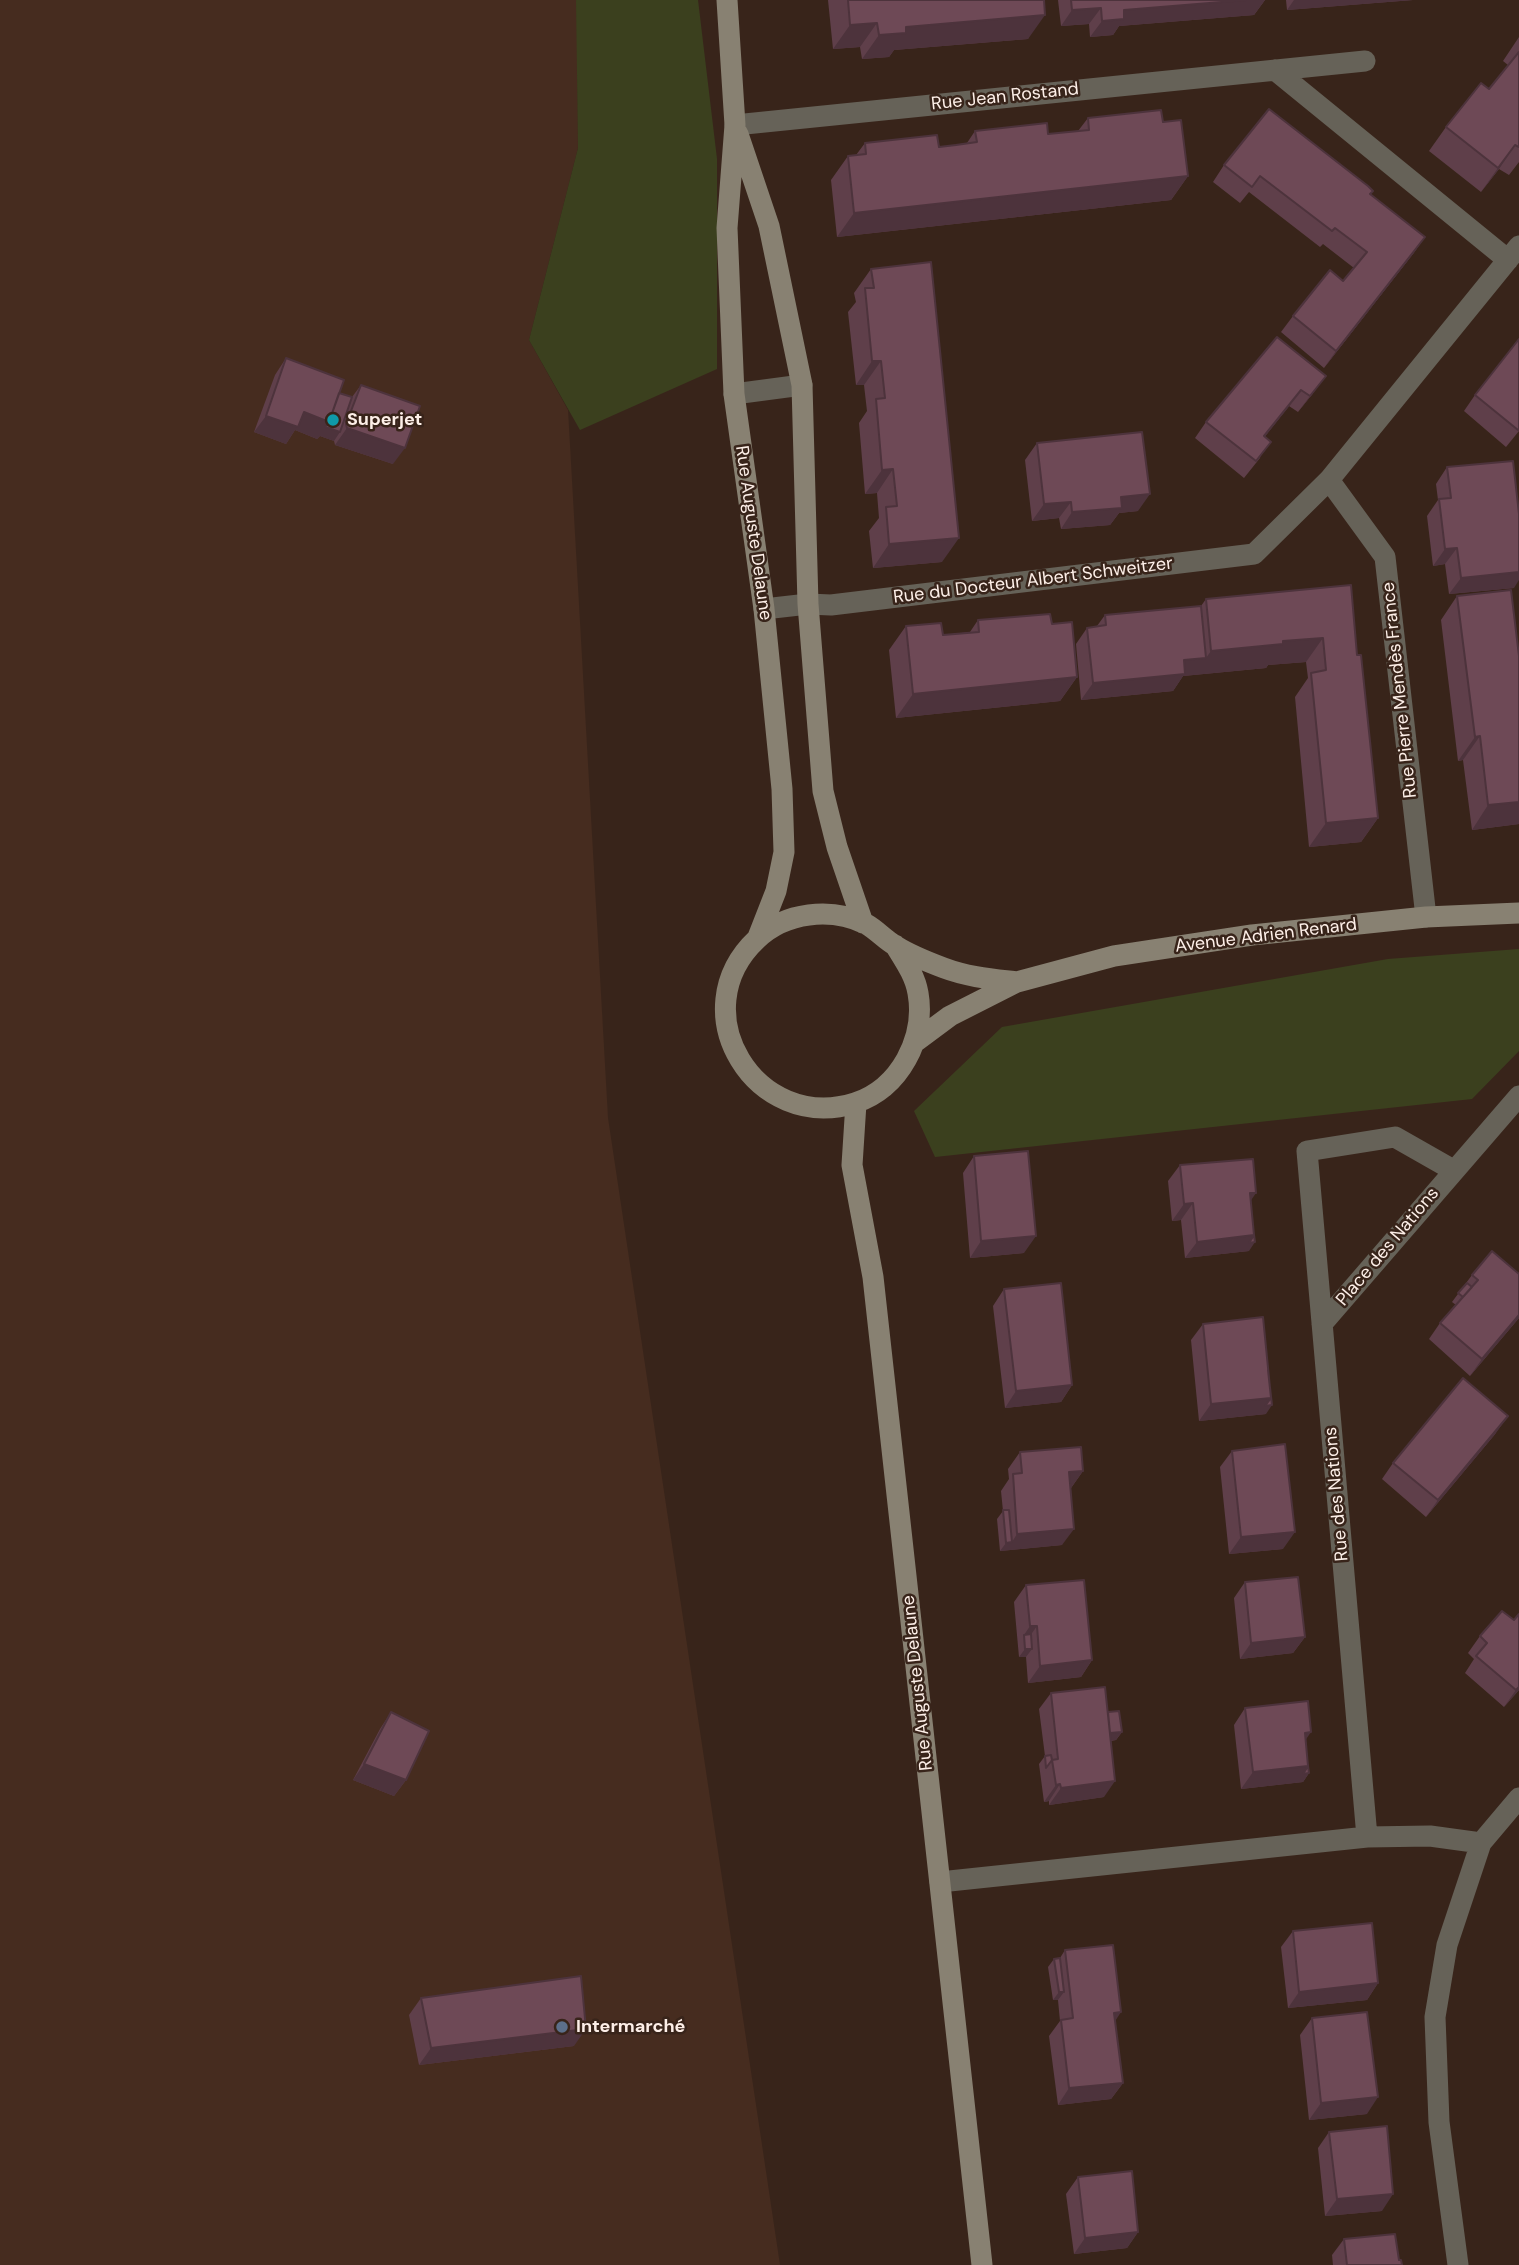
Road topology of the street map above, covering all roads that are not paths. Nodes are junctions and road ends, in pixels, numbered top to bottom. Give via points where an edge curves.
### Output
1 (727, 0) edge
2 (1365, 61) dead end
3 (1275, 70) junction
4 (735, 125) junction
5 (1514, 253) edge
6 (802, 385) junction
7 (734, 394) junction
8 (1329, 481) junction
9 (808, 604) junction
10 (764, 609) junction
11 (1519, 913) edge
12 (1426, 917) junction
13 (863, 923) junction
14 (758, 937) junction
15 (895, 945) junction
16 (1017, 982) junction
17 (915, 1042) junction
18 (1519, 1097) edge
19 (856, 1102) junction
20 (1307, 1151) joint
21 (1453, 1170) junction
22 (1322, 1324) junction
23 (1519, 1798) edge
24 (1367, 1837) junction
25 (1481, 1843) junction
26 (940, 1882) junction
27 (982, 2265) edge
28 (1458, 2265) edge

1 - 4 street, Rue Auguste Delaune
2 - 3 street, Rue Jean Rostand
3 - 4 street, Rue Jean Rostand
3 - 5 street
4 - 6 street, Rue Auguste Delaune via 769,226
4 - 7 street, Rue Auguste Delaune via 727,228
5 - 8 street
6 - 7 street
6 - 9 street, Rue Auguste Delaune
7 - 10 street, Rue Auguste Delaune
8 - 9 street, Rue du Docteur Albert Schweitzer via 1254,554 831,605
8 - 12 street, Rue Pierre Mendès France via 1385,557
9 - 10 street, Rue du Docteur Albert Schweitzer
9 - 13 street, Rue Auguste Delaune via 823,791
10 - 14 street, Rue Auguste Delaune via 784,852 776,891
11 - 12 street, Avenue Adrien Renard
12 - 16 street, Avenue Adrien Renard via 1252,935 1114,956
13 - 14 street via 836,915 808,914
13 - 15 street
14 - 19 street via 735,967 726,995 726,1025 734,1053 751,1077 774,1095 800,1106 828,1108
15 - 16 street, Avenue Adrien Renard via 955,972
15 - 17 street via 918,991 920,1017
16 - 17 street, Avenue Adrien Renard via 950,1016
17 - 19 street via 902,1067 881,1089
18 - 21 street, Place des Nations
19 - 26 street, Rue Auguste Delaune via 852,1165 873,1277
20 - 21 street, Place des Nations via 1395,1137
20 - 22 street, Rue des Nations
21 - 22 street, Place des Nations
22 - 24 street, Rue des Nations
23 - 25 street
24 - 25 street via 1430,1836
24 - 26 street
25 - 28 street via 1447,1945 1435,2017 1439,2122
26 - 27 street, Rue Auguste Delaune

